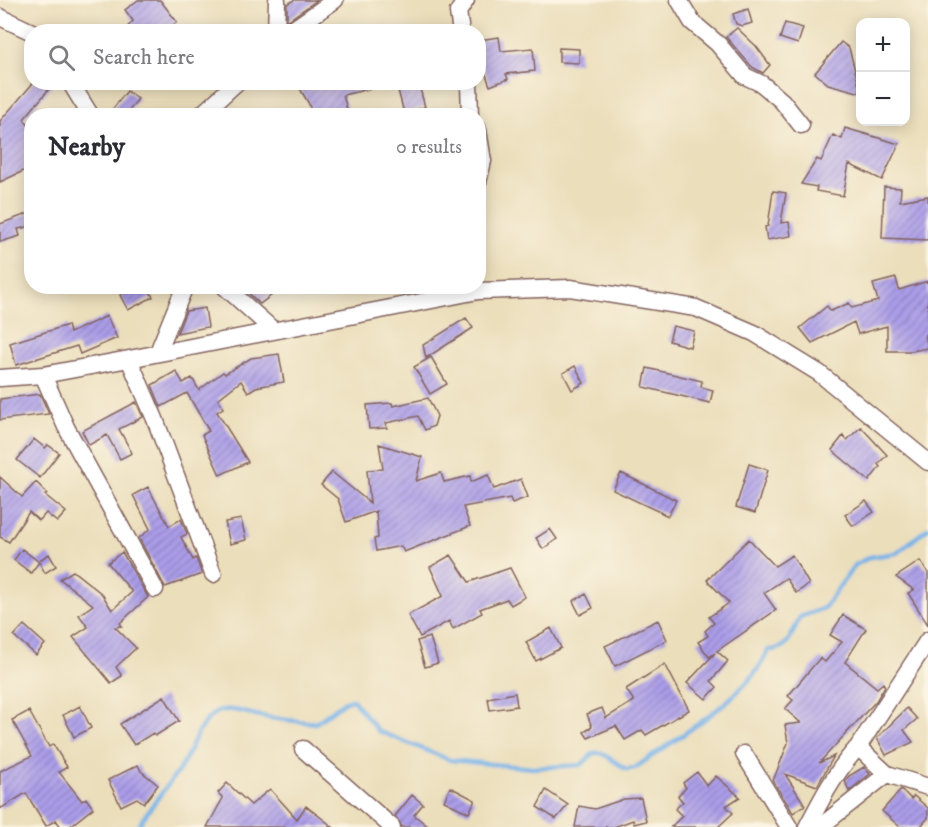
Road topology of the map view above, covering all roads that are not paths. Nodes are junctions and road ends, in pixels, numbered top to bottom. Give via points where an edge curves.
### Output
1 (277, 0) edge
2 (335, 0) edge
3 (466, 0) edge
4 (679, 0) edge
5 (0, 17) edge
6 (276, 24) edge
7 (300, 24) edge
8 (460, 24) edge
9 (24, 28) edge
10 (75, 90) edge
11 (228, 90) edge
12 (469, 90) edge
13 (86, 108) edge
14 (209, 108) edge
15 (470, 108) edge
16 (801, 125) dead end
17 (486, 291) edge
18 (182, 294) edge
19 (233, 294) edge
20 (428, 294) edge
21 (273, 330) junction
22 (158, 352) junction
23 (129, 359) junction
24 (43, 375) junction
25 (0, 378) edge
26 (928, 462) edge
27 (213, 574) dead end
28 (155, 589) dead end
29 (928, 640) edge
30 (858, 747) junction
31 (303, 749) dead end
32 (744, 754) dead end
33 (887, 774) junction
34 (928, 787) edge
35 (392, 827) edge
36 (789, 827) edge
37 (807, 827) edge
38 (820, 827) edge

1 - 6 street
2 - 7 street
3 - 8 street via 458,12
4 - 16 street via 692,22 718,44 745,76 782,101
5 - 9 street
10 - 13 street
11 - 14 street
12 - 15 street
17 - 26 street via 570,288 696,308 754,333 819,373
18 - 22 street
19 - 21 street
20 - 21 street
21 - 22 street
22 - 23 street
23 - 24 street
23 - 27 street
24 - 25 street
24 - 28 street via 66,427
29 - 30 street
30 - 33 street
30 - 37 street via 827,788
31 - 35 street
32 - 36 street
33 - 34 street
33 - 38 street

